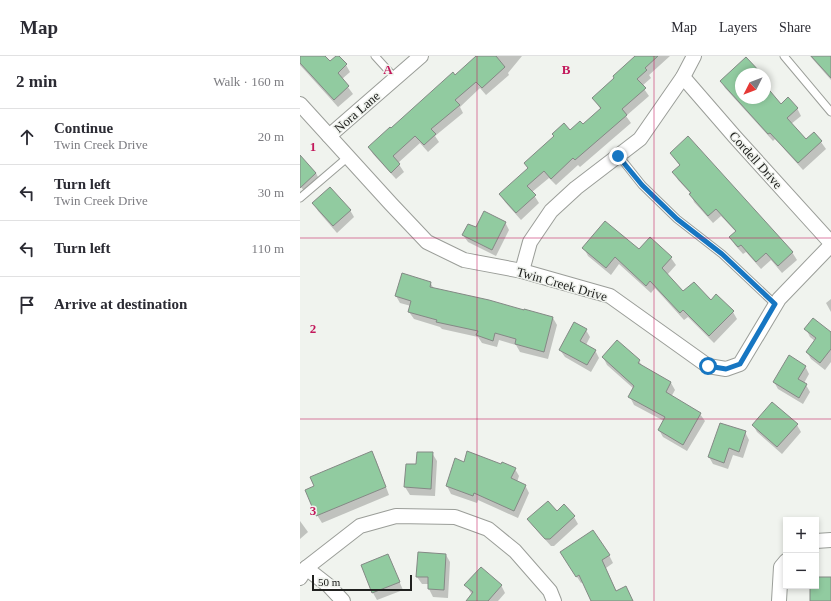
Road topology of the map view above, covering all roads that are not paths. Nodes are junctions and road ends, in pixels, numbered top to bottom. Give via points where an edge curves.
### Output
1 (375, 56) edge
2 (421, 56) edge
3 (694, 56) edge
4 (784, 56) edge
5 (683, 77) junction
6 (395, 78) junction
7 (300, 104) edge
8 (831, 112) edge
9 (329, 136) junction
10 (618, 156) junction
11 (348, 157) junction
12 (300, 198) edge
13 (831, 244) edge
14 (522, 271) junction
15 (775, 304) junction
16 (831, 540) edge
17 (819, 541) edge
18 (783, 565) edge
19 (303, 573) edge
20 (343, 601) edge
21 (554, 601) edge
22 (779, 601) edge

1 - 6 lane
2 - 6 street, Nora Lane
3 - 5 street
4 - 8 lane
5 - 10 street via 640,139
5 - 13 street, Cordell Drive
6 - 9 street, Nora Lane
7 - 9 street, Twin Creek Drive
9 - 11 street, Twin Creek Drive
10 - 14 street via 551,211 530,242
10 - 15 lane via 642,185 677,219 722,254
11 - 12 lane
11 - 14 street, Twin Creek Drive via 427,242 464,260
13 - 15 street, Twin Creek Drive
14 - 15 street, Twin Creek Drive via 610,296 708,366 726,369 740,364
16 - 17 street
18 - 22 street
19 - 20 street via 329,586
19 - 21 street via 360,526 396,516 455,517 488,529 515,551 550,591

